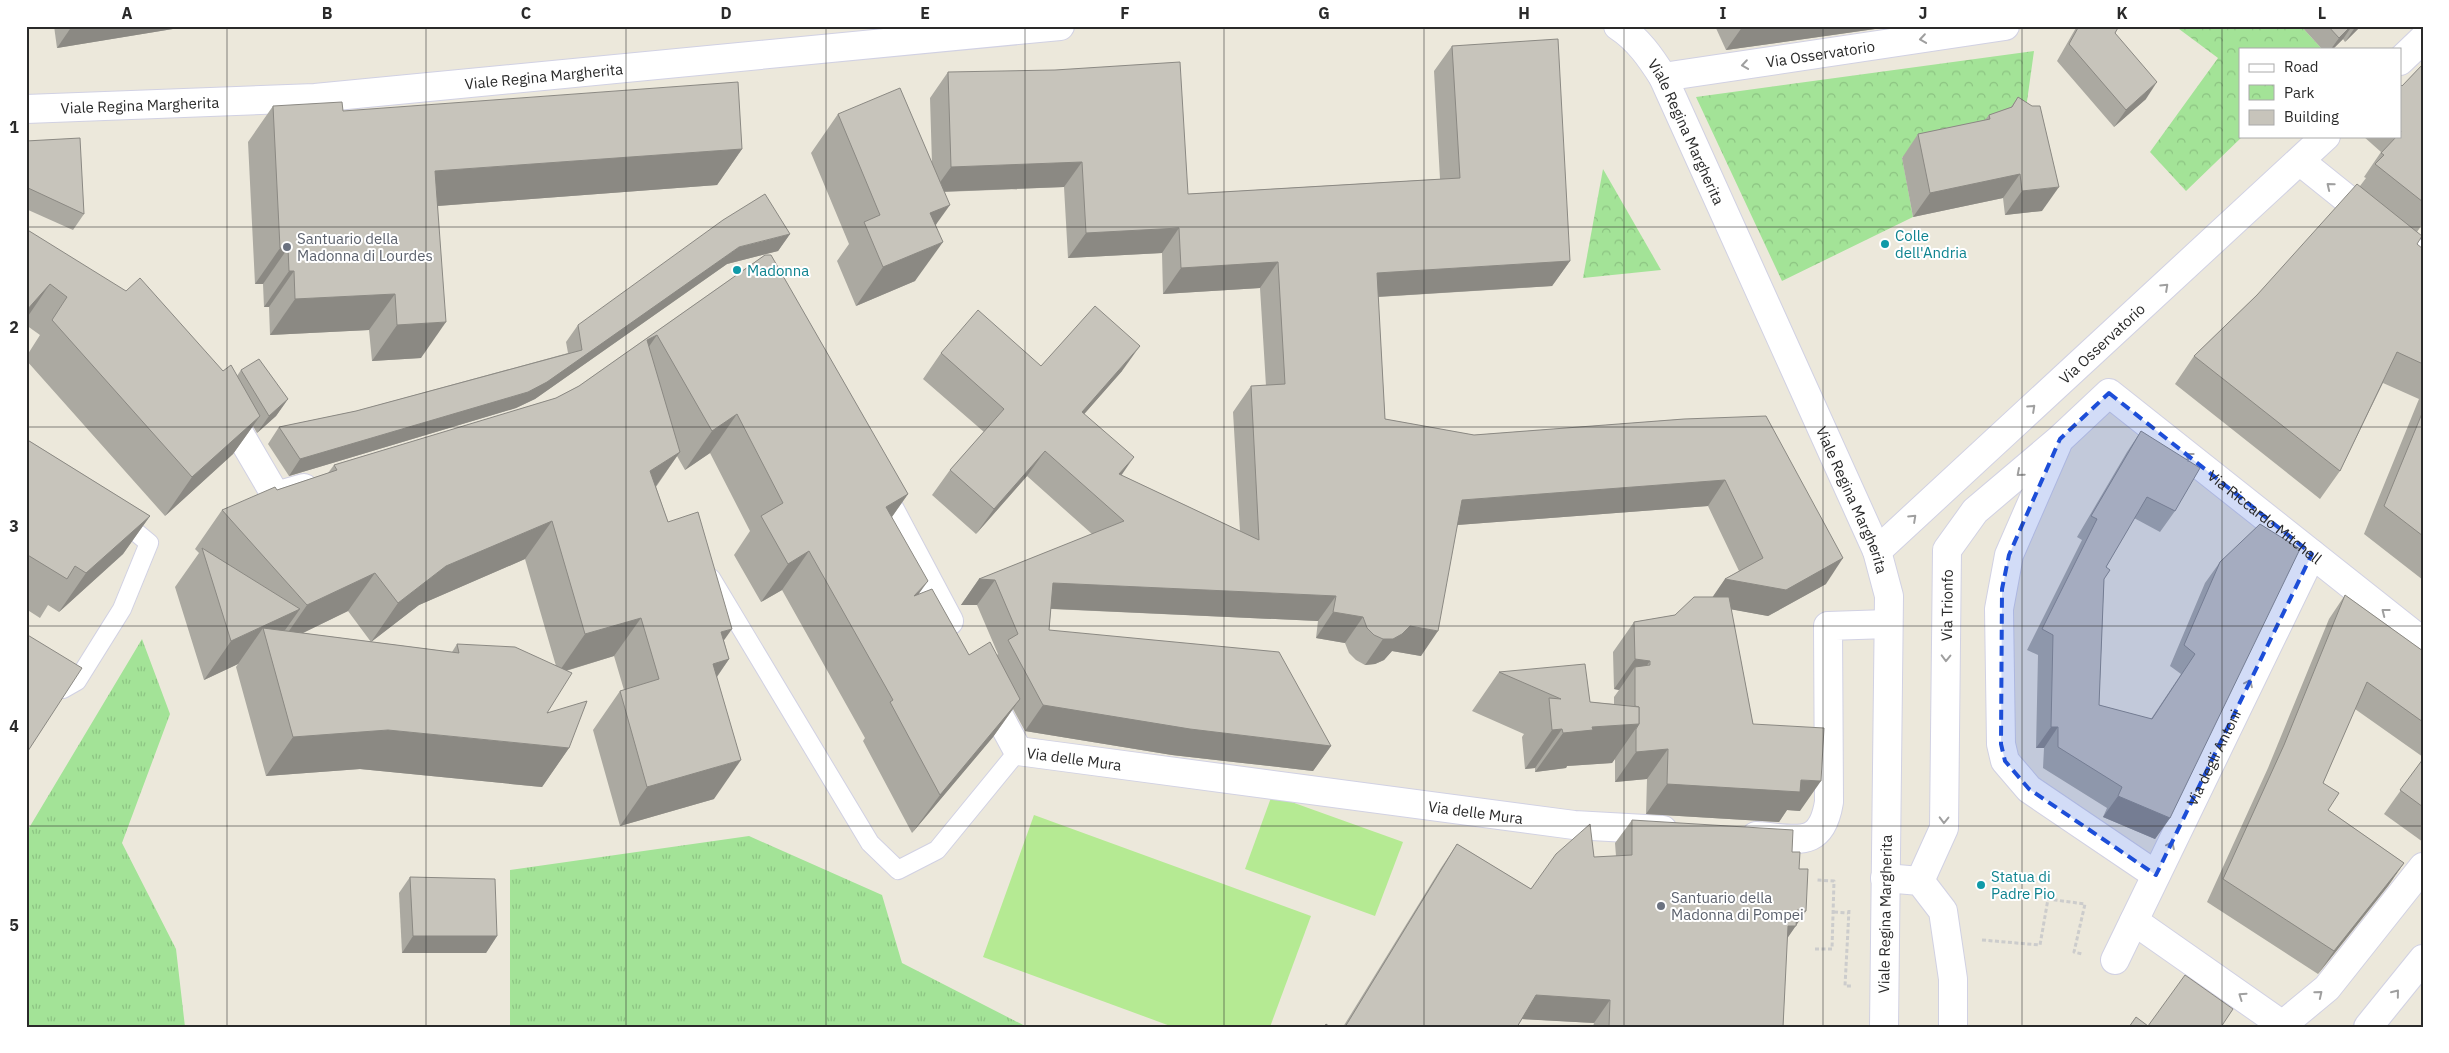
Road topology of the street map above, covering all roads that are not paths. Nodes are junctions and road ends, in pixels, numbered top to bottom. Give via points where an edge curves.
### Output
1 (1060, 26) edge
2 (1618, 26) edge
3 (2005, 26) edge
4 (2423, 38) edge
5 (2402, 59) edge
6 (1663, 77) junction
7 (26, 109) edge
8 (2324, 138) edge
9 (2301, 162) junction
10 (2423, 260) edge
11 (210, 385) edge
12 (2109, 393) joint
13 (2060, 439) junction
14 (864, 463) edge
15 (324, 482) edge
16 (106, 507) edge
17 (1877, 551) junction
18 (2312, 554) junction
19 (701, 561) edge
20 (1888, 624) junction
21 (2423, 642) edge
22 (26, 665) edge
23 (1018, 751) junction
24 (1683, 832) edge
25 (1733, 834) edge
26 (2423, 867) edge
27 (2156, 875) junction
28 (1885, 878) junction
29 (1920, 881) junction
30 (2134, 920) junction
31 (2423, 958) edge
32 (2115, 960) road end
33 (2280, 1026) edge
34 (1884, 1027) edge
35 (1953, 1027) edge
36 (2368, 1027) edge

1 - 7 street, Viale Regina Margherita via 315,98
2 - 6 street, Viale Regina Margherita via 1631,35
3 -> 6 street, Via Osservatorio
4 - 5 street
6 - 17 street, Viale Regina Margherita
8 - 9 street, Via Osservatorio
10 -> 9 street
17 -> 9 street, Via Osservatorio
11 - 15 street via 276,496
12 - 13 street, Via Trionfo
18 -> 12 street, Via Riccardo Mitchell
13 - 27 street via 2009,555 2002,589 1999,609 2001,744 2005,761 2029,789
13 -> 29 street, Via Trionfo via 1975,511 1947,550 1944,828
14 - 23 street, Via delle Mura
16 - 22 lane via 149,543 122,609 77,681 62,689
17 - 20 street, Viale Regina Margherita via 1889,596
21 -> 18 street, Via Riccardo Mitchell
27 -> 18 street, Via degli Antoni
19 - 23 lane via 870,843 898,870 938,850
20 - 25 street via 1828,626 1828,802 1822,828 1813,836 1802,839
20 - 28 street, Viale Regina Margherita
23 - 24 street, Via delle Mura via 1574,825
33 -> 26 street via 2327,988
27 - 30 street, Via degli Antoni
28 - 29 street
28 - 34 street, Viale Regina Margherita
29 - 35 street via 1943,911 1953,979
30 - 32 street, Via degli Antoni
33 -> 30 street
36 -> 31 street

